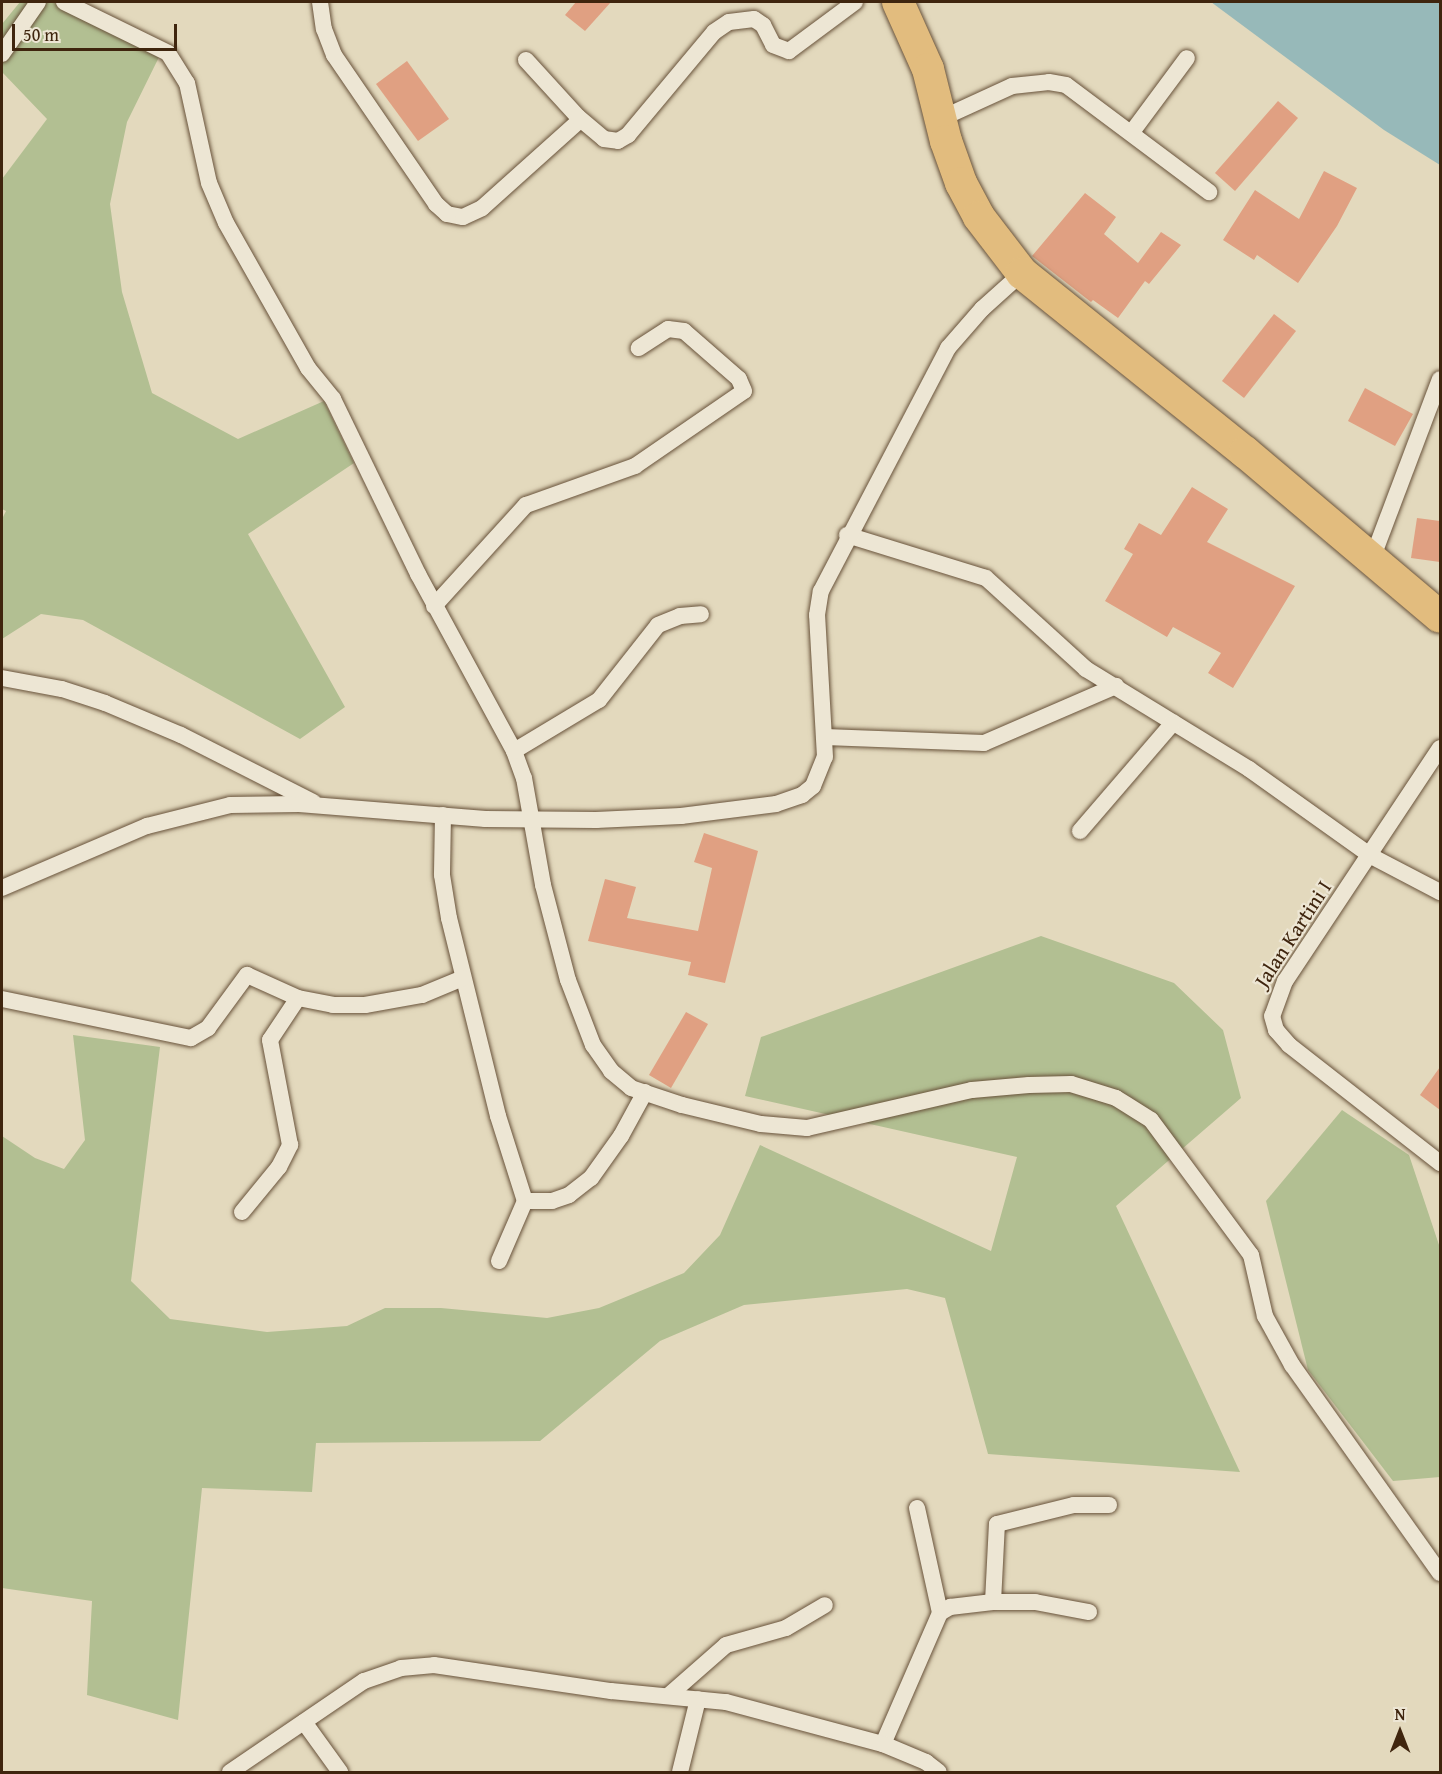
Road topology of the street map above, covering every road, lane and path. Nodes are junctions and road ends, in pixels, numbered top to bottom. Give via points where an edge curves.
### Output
1 (38, 2) edge
2 (64, 2) edge
3 (320, 2) edge
4 (855, 2) edge
5 (898, 2) edge
6 (2, 54) edge
7 (1187, 58) dead end
8 (526, 60) dead end
9 (940, 119) junction
10 (580, 120) junction
11 (1132, 132) junction
12 (1209, 192) dead end
13 (1022, 273) junction
14 (639, 348) dead end
15 (1440, 379) edge
16 (847, 535) junction
17 (1372, 559) junction
18 (434, 606) junction
19 (701, 614) dead end
20 (1440, 617) edge
21 (2, 678) edge
22 (1116, 686) junction
23 (1173, 723) junction
24 (825, 737) junction
25 (1440, 748) edge
26 (514, 751) junction
27 (319, 805) junction
28 (443, 815) junction
29 (533, 820) junction
30 (1080, 831) dead end
31 (1371, 856) junction
32 (2, 888) edge
33 (1440, 892) edge
34 (463, 978) junction
35 (298, 998) junction
36 (2, 999) edge
37 (645, 1092) junction
38 (1440, 1163) edge
39 (525, 1201) junction
40 (242, 1212) dead end
41 (499, 1261) dead end
42 (1109, 1505) dead end
43 (918, 1508) dead end
44 (1440, 1574) edge
45 (993, 1602) junction
46 (825, 1605) dead end
47 (1089, 1612) dead end
48 (940, 1613) junction
49 (668, 1696) junction
50 (698, 1699) junction
51 (304, 1722) junction
52 (883, 1744) junction
53 (230, 1773) edge
54 (340, 1773) edge
55 (680, 1773) edge
56 (939, 1773) edge

1 - 6 street
2 - 18 street via 168,53 176,64 187,83 209,183 226,223 308,368 333,399
3 - 10 street via 324,29 334,55 435,204 447,214 463,217 482,208
4 - 10 street via 789,51 773,45 763,25 754,19 729,22 714,32 628,135 618,141 604,138
5 - 9 highway via 925,61
7 - 11 street
8 - 10 street
9 - 11 street via 992,92 1049,82 1066,85
9 - 13 highway via 961,183 979,217
11 - 12 street
13 - 16 street via 982,309 948,348
13 - 17 highway
14 - 18 street via 668,329 684,331 739,379 744,391 635,466 526,505
15 - 17 street
16 - 22 street via 986,578 1086,669
16 - 24 street via 821,591 817,615
17 - 20 highway
18 - 26 street
19 - 26 street via 680,616 658,625 599,700
21 - 27 street via 62,689 105,703 181,735
22 - 23 street
22 - 24 street via 984,743 956,745
23 - 30 street
23 - 31 street via 1250,769
24 - 29 street via 825,757 813,786 802,795 776,804 681,816
25 - 31 street, Jalan Kartini I
26 - 29 street
27 - 28 street
27 - 32 street via 231,805 147,826
28 - 29 street
28 - 34 street via 442,875
29 - 37 street via 543,885 568,980 593,1045 611,1071 631,1088
31 - 33 street
31 - 38 street, Jalan Kartini I via 1285,981 1272,1016 1276,1030 1289,1045
34 - 35 street via 422,994 365,1005 333,1005
34 - 39 street via 517,1186
35 - 36 street via 247,975 208,1028 191,1038
35 - 40 street via 270,1040 290,1145 279,1167
37 - 39 street via 621,1136 591,1178 569,1195 552,1201
37 - 44 street via 761,1124 807,1128 972,1090 1029,1084 1071,1084 1116,1098 1151,1120 1251,1256 1265,1316 1292,1365
39 - 41 street
42 - 45 street via 1074,1505 998,1524
43 - 48 street
45 - 47 street via 1035,1602
45 - 48 street via 951,1607
46 - 49 street via 786,1628 726,1645
48 - 52 street
49 - 50 street
49 - 51 street via 434,1665 401,1668 364,1681
50 - 52 street via 763,1711
50 - 55 street
51 - 53 street
51 - 54 street
52 - 56 street via 926,1762

